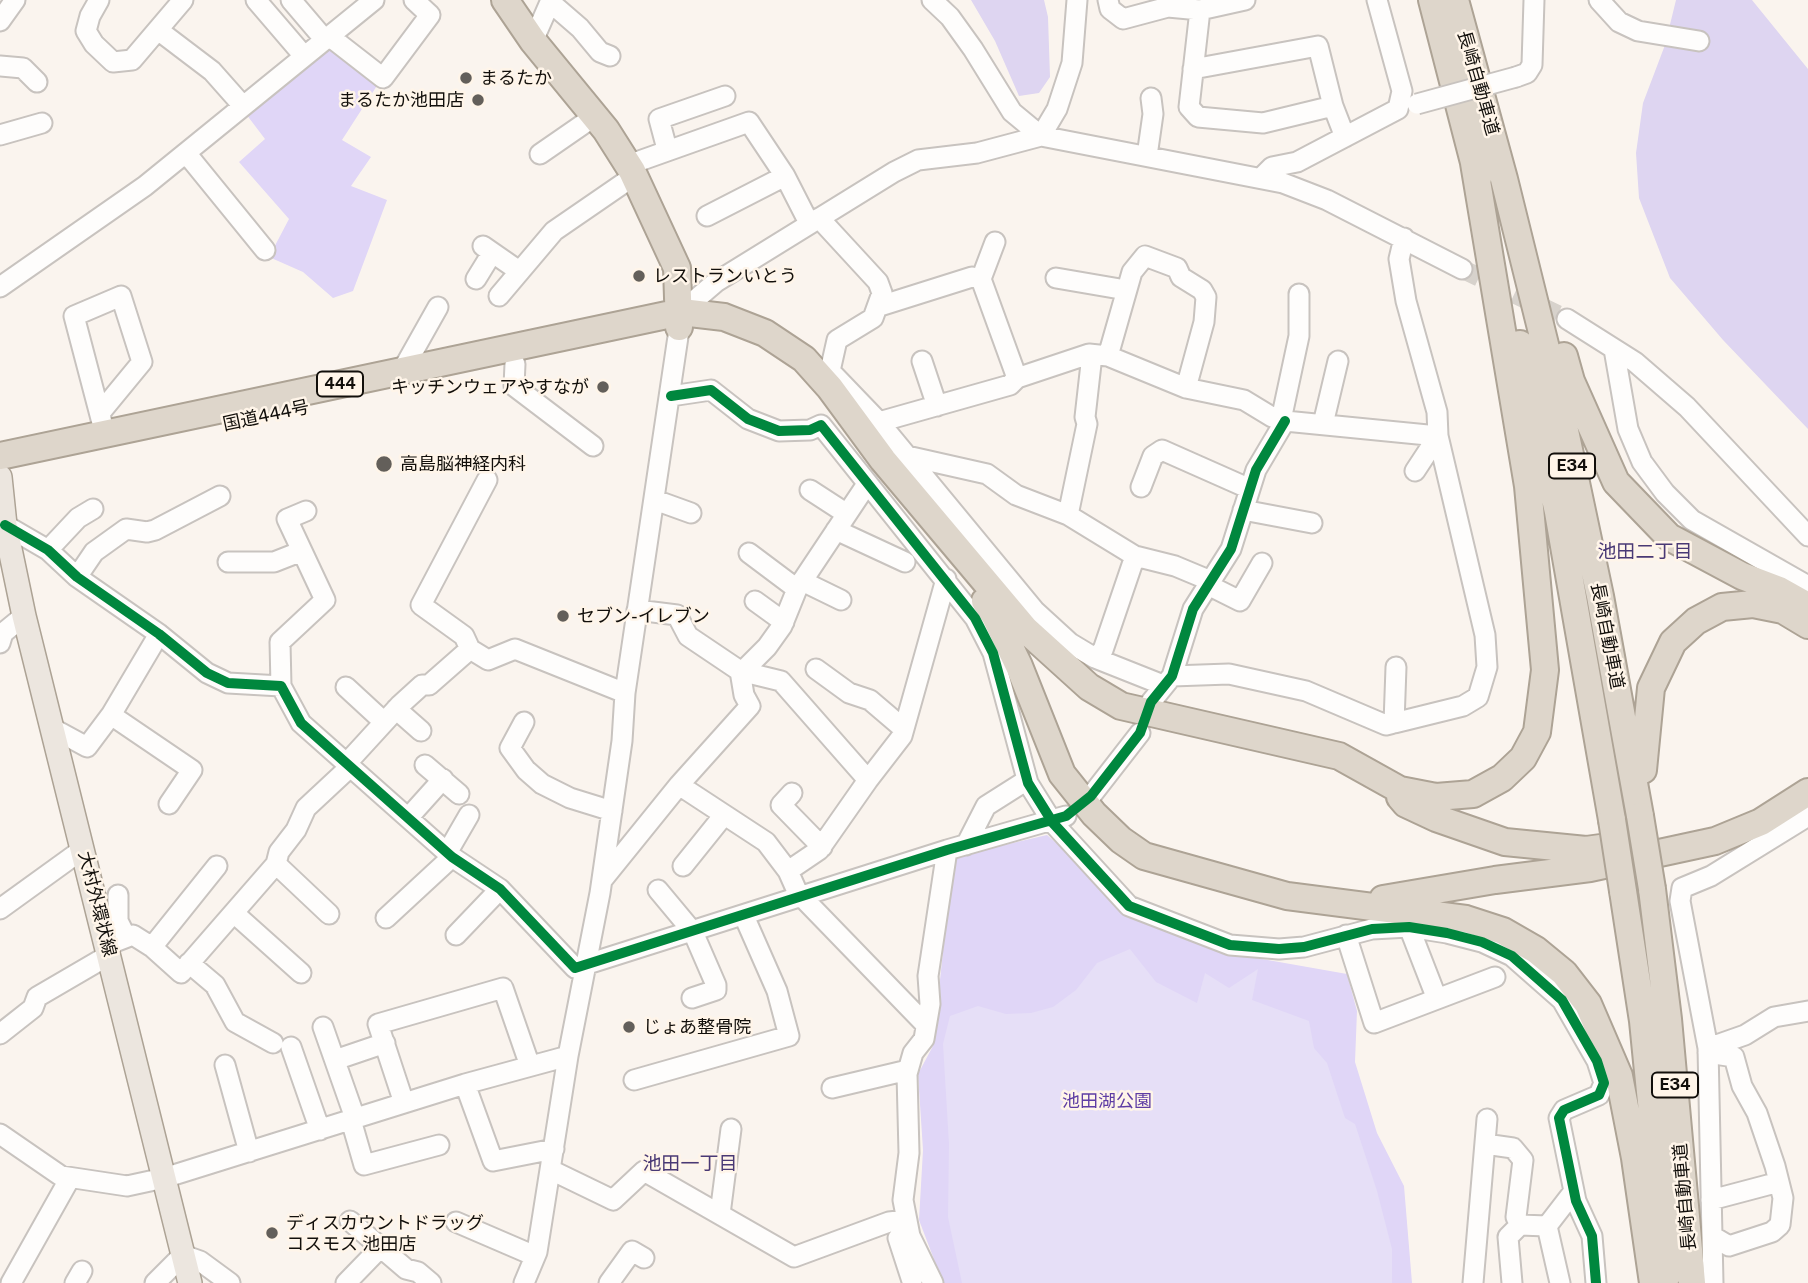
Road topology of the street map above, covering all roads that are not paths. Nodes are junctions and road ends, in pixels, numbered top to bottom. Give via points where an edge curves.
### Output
1 (15, 0) edge
2 (99, 0) edge
3 (183, 0) edge
4 (256, 0) edge
5 (414, 0) edge
6 (505, 0) edge
7 (932, 0) edge
8 (1077, 0) edge
9 (1108, 0) edge
10 (1245, 0) edge
11 (1377, 0) edge
12 (1432, 0) edge
13 (1455, 0) edge
14 (1534, 0) edge
15 (550, 1) edge
16 (367, 2) edge
17 (1605, 2) edge
18 (300, 5) edge
19 (1200, 10) junction
20 (0, 21) edge
21 (158, 30) junction
22 (1464, 34) junction
23 (327, 38) junction
24 (533, 41) junction
25 (1699, 41) dead end
26 (610, 56) dead end
27 (304, 57) junction
28 (0, 66) edge
29 (1194, 69) junction
30 (37, 82) dead end
31 (725, 96) dead end
32 (1151, 97) dead end
33 (1409, 103) junction
34 (243, 106) junction
35 (1333, 106) junction
36 (596, 116) junction
37 (42, 123) dead end
38 (0, 135) edge
39 (1041, 136) junction
40 (1345, 137) junction
41 (667, 149) junction
42 (186, 153) junction
43 (540, 154) dead end
44 (1147, 156) junction
45 (1474, 163) junction
46 (631, 171) junction
47 (785, 177) junction
48 (1261, 177) junction
49 (707, 216) dead end
50 (814, 220) junction
51 (1404, 238) junction
52 (995, 242) dead end
53 (265, 250) dead end
54 (1462, 269) tunnel mouth
55 (519, 271) junction
56 (1056, 278) dead end
57 (476, 279) dead end
58 (981, 279) junction
59 (0, 288) edge
60 (1126, 290) junction
61 (1298, 294) dead end
62 (499, 296) dead end
63 (880, 306) junction
64 (438, 307) dead end
65 (1567, 319) tunnel mouth
66 (680, 321) junction
67 (1614, 349) junction
68 (1100, 355) junction
69 (922, 361) dead end
70 (1338, 361) dead end
71 (514, 365) junction
72 (402, 371) junction
73 (1017, 378) junction
74 (1186, 388) junction
75 (671, 396) junction
76 (937, 406) junction
77 (1283, 420) junction
78 (879, 422) junction
79 (103, 423) junction
80 (1324, 424) junction
81 (1438, 436) junction
82 (593, 446) dead end
83 (0, 456) edge
84 (907, 456) junction
85 (1415, 471) dead end
86 (0, 475) edge
87 (486, 480) dead end
88 (867, 484) junction
89 (1141, 487) dead end
90 (1250, 489) junction
91 (810, 490) dead end
92 (220, 496) dead end
93 (655, 500) junction
94 (93, 509) dead end
95 (306, 510) dead end
96 (1243, 510) junction
97 (691, 513) dead end
98 (1068, 515) junction
99 (3, 518) edge
100 (842, 522) junction
101 (1312, 523) dead end
102 (1808, 536) edge
103 (48, 550) junction
104 (302, 551) junction
105 (749, 553) dead end
106 (1135, 556) junction
107 (228, 562) dead end
108 (905, 562) dead end
109 (1262, 564) dead end
110 (77, 578) junction
111 (946, 579) junction
112 (1210, 583) junction
113 (800, 585) junction
114 (1808, 586) edge
115 (841, 600) dead end
116 (755, 601) dead end
117 (1808, 606) edge
118 (637, 611) junction
119 (24, 616) junction
120 (784, 622) junction
121 (1808, 625) edge
122 (159, 634) junction
123 (0, 643) edge
124 (470, 649) junction
125 (1096, 659) junction
126 (1396, 667) dead end
127 (816, 669) dead end
128 (741, 671) junction
129 (1167, 680) junction
130 (281, 686) junction
131 (346, 687) dead end
132 (625, 693) junction
133 (1151, 702) dead end
134 (111, 715) junction
135 (390, 716) junction
136 (524, 722) dead end
137 (1394, 723) junction
138 (52, 728) junction
139 (904, 729) junction
140 (421, 731) dead end
141 (1140, 733) dead end
142 (425, 765) dead end
143 (348, 766) junction
144 (1808, 774) edge
145 (443, 779) junction
146 (868, 780) junction
147 (1027, 780) junction
148 (1384, 780) junction
149 (679, 785) junction
150 (1808, 792) edge
151 (459, 794) dead end
152 (1091, 796) dead end
153 (782, 803) dead end
154 (169, 804) dead end
155 (612, 811) junction
156 (469, 815) dead end
157 (724, 815) junction
158 (1640, 816) junction
159 (1808, 816) edge
160 (408, 818) junction
161 (1060, 819) junction
162 (822, 847) junction
163 (957, 848) junction
164 (83, 849) junction
165 (449, 855) junction
166 (275, 864) junction
167 (217, 866) dead end
168 (683, 866) dead end
169 (788, 871) junction
170 (602, 880) junction
171 (500, 889) junction
172 (658, 890) dead end
173 (118, 895) dead end
174 (801, 897) junction
175 (1354, 904) junction
176 (0, 909) edge
177 (235, 914) junction
178 (330, 914) dead end
179 (744, 916) junction
180 (386, 918) dead end
181 (1409, 927) junction
182 (693, 932) junction
183 (456, 935) dead end
184 (1346, 935) junction
185 (114, 946) junction
186 (152, 947) junction
187 (189, 963) junction
188 (585, 967) junction
189 (301, 973) dead end
190 (1495, 977) dead end
191 (692, 998) dead end
192 (1437, 999) junction
193 (1808, 1011) edge
194 (926, 1025) junction
195 (323, 1027) dead end
196 (0, 1034) edge
197 (385, 1043) junction
198 (1708, 1050) junction
199 (568, 1056) junction
200 (335, 1060) junction
201 (225, 1065) dead end
202 (530, 1066) junction
203 (908, 1070) junction
204 (634, 1080) dead end
205 (465, 1084) junction
206 (832, 1088) dead end
207 (404, 1103) junction
208 (353, 1119) junction
209 (1488, 1119) dead end
210 (731, 1129) dead end
211 (320, 1130) junction
212 (2, 1138) edge
213 (1485, 1144) junction
214 (439, 1145) dead end
215 (554, 1149) junction
216 (250, 1152) junction
217 (551, 1170) junction
218 (71, 1178) junction
219 (164, 1178) junction
220 (1779, 1182) junction
221 (1574, 1191) junction
222 (1711, 1200) junction
223 (720, 1214) junction
224 (350, 1221) dead end
225 (900, 1221) junction
226 (456, 1222) dead end
227 (1520, 1224) junction
228 (1547, 1226) junction
229 (1713, 1236) junction
230 (380, 1248) junction
231 (632, 1251) dead end
232 (183, 1255) junction
233 (535, 1256) junction
234 (912, 1281) dead end
235 (11, 1283) edge
236 (155, 1283) edge
237 (190, 1283) edge
238 (230, 1283) edge
239 (346, 1283) edge
240 (430, 1283) edge
241 (524, 1283) edge
242 (609, 1283) edge
243 (933, 1283) edge
244 (1473, 1283) edge
245 (1512, 1283) edge
246 (1560, 1283) edge
247 (1595, 1283) edge
248 (1653, 1283) edge
249 (1668, 1283) edge
250 (1692, 1283) edge
251 (1713, 1283) edge

1 - 20 street
2 - 21 street via 86,31 113,62 132,60
3 - 21 street
4 - 27 street
5 - 23 street via 430,15 383,78
6 - 24 highway
7 - 39 street via 973,49 1012,112
8 - 39 street via 1072,63 1057,109
9 - 19 street via 1110,9 1122,19 1168,7
10 - 19 street
11 - 33 street
12 - 45 highway, 長崎自動車道 / E34
13 - 22 highway, 長崎自動車道 / E34
14 - 33 street, bridge via 1532,65 1527,73
15 - 24 street
15 - 26 street via 600,52
16 - 23 street
17 - 25 street via 1619,22 1638,31
18 - 23 street
19 - 29 street
21 - 34 street via 212,71
22 - 117 highway via 1499,115 1571,381 1616,482 1669,537
22 - 158 highway, 長崎自動車道 / E34 via 1557,393
23 - 27 street
24 - 36 highway
27 - 34 street
28 - 30 street via 23,68
29 - 35 street via 1318,46
29 - 35 street via 1189,107 1198,117 1263,123
31 - 41 street via 659,119
32 - 44 street
33 - 40 street
34 - 42 street
35 - 40 street
36 - 43 street
36 - 46 highway
37 - 38 street
39 - 44 street
39 - 50 street via 977,153 918,160
40 - 48 street via 1297,162 1272,167
41 - 46 street
41 - 47 street via 749,122
42 - 53 street
42 - 59 street
44 - 48 street
45 - 148 highway via 1528,486 1544,639 1543,704 1537,732 1523,758 1502,778 1473,794 1436,797 1400,790
45 - 249 highway, 長崎自動車道 / E34, bridge via 1558,512 1612,820 1644,1034
46 - 55 street via 554,231
46 - 66 highway via 677,268
47 - 49 street
47 - 50 street
48 - 51 street via 1327,200
50 - 63 street via 878,282
50 - 66 street via 716,282
51 - 54 street
51 - 81 street via 1399,259 1406,301 1437,412
52 - 58 street
55 - 57 street via 488,249
55 - 62 street
56 - 60 street
58 - 63 street via 972,277
58 - 73 street
60 - 68 street
60 - 74 street via 1132,272 1146,256 1177,268 1181,277 1206,296
61 - 77 street via 1299,336
63 - 78 street via 873,318 837,340 830,371
64 - 72 street
65 - 67 street
66 - 71 highway, 国道444号 / 444
66 - 72 highway, 国道444号 / 444
66 - 75 street
66 - 148 highway via 724,317 765,333 804,359 1026,630 1089,687 1121,706 1339,756
66 - 175 highway via 757,343 795,366 820,394 995,616 1062,775 1121,840 1144,856 1221,879 1287,896
67 - 102 street via 1687,407
67 - 114 street via 1628,429 1642,461 1665,493 1692,520
68 - 73 street
68 - 74 street
68 - 98 street
69 - 76 street
70 - 80 street
71 - 82 street via 514,386
71 - 86 highway, 国道444号 / 444
72 - 79 highway, 国道444号 / 444
73 - 76 street via 1010,385
74 - 77 street via 1244,400
75 - 88 street via 711,390 748,419 779,431 821,425
75 - 93 street
76 - 78 street
77 - 80 street
77 - 90 street
78 - 84 street
79 - 79 street via 74,316 121,296 142,362
79 - 83 highway, 国道444号 / 444
80 - 81 street
81 - 85 street
81 - 137 street via 1485,635 1487,667 1478,696 1463,706
84 - 98 street via 987,474 1016,495
84 - 125 street via 1035,611 1070,643
86 - 99 main road, 大村外環状線
87 - 124 street via 421,605 464,636
88 - 100 street
88 - 111 street
89 - 90 street via 1153,456 1162,450
90 - 96 street
91 - 100 street
92 - 110 street via 155,530 125,529 94,552
93 - 97 street
93 - 118 street
94 - 103 street
95 - 104 street via 287,519
96 - 101 street
96 - 112 street via 1231,550
98 - 106 street
99 - 103 street
99 - 119 main road, 大村外環状線
100 - 108 street
100 - 113 street
103 - 110 street
104 - 107 street via 274,562
104 - 130 street via 325,600 279,642
105 - 113 street
106 - 112 street via 1175,566
106 - 125 street
109 - 112 street via 1240,601
110 - 122 street
111 - 139 street
111 - 147 street via 975,618 993,653
112 - 129 street via 1193,609
113 - 115 street
113 - 120 street
116 - 120 street
118 - 128 street via 677,615 688,636
118 - 132 street
119 - 123 street via 4,633
119 - 138 main road, 大村外環状線
120 - 128 street via 767,647
121 - 158 highway via 1783,610 1753,604 1722,607 1696,621 1673,642 1651,688
122 - 130 street via 207,673 228,682
122 - 134 street
124 - 132 street via 488,660 515,649
124 - 135 street
125 - 129 street
126 - 137 street
127 - 139 street via 849,692 870,700
128 - 146 street via 781,681
128 - 149 street via 750,706
129 - 133 street
129 - 137 street via 1228,674 1306,691 1387,725
130 - 143 street via 301,723
131 - 135 street
132 - 155 street
134 - 138 street via 87,747
134 - 154 street via 190,763 192,770
135 - 140 street
135 - 143 street
136 - 155 street via 510,748 526,770 569,797
138 - 164 main road, 大村外環状線
139 - 146 street
141 - 152 street
142 - 145 street
143 - 160 street
143 - 166 street via 306,808
144 - 148 highway via 1754,810 1711,829 1586,850 1505,842 1466,831 1406,804
145 - 151 street
145 - 160 street
146 - 162 street
147 - 161 street
147 - 163 street via 986,806
149 - 157 street
149 - 170 street
150 - 175 highway via 1761,822 1715,841 1591,869
153 - 162 street
155 - 170 street
156 - 165 street
157 - 168 street
157 - 169 street via 766,842
158 - 250 highway, 長崎自動車道 / E34, bridge via 1667,1005
159 - 198 street via 1682,888 1680,901
160 - 165 street
161 - 163 street
161 - 184 street via 1129,906 1230,945 1279,950
162 - 169 street
163 - 174 street
163 - 194 street via 929,976
164 - 176 street
164 - 185 main road, 大村外環状線
165 - 171 street
165 - 180 street
166 - 177 street
166 - 178 street
167 - 186 street
169 - 174 street
170 - 188 street
171 - 183 street
171 - 188 street via 575,968
172 - 182 street
173 - 185 street
174 - 179 street
174 - 194 street
175 - 248 highway via 1454,917 1503,931 1536,950 1588,1004 1619,1076
177 - 187 street
177 - 189 street
179 - 182 street
179 - 204 street via 777,991 789,1036
181 - 184 street
181 - 192 street
181 - 221 street via 1482,942 1512,956 1562,1000 1581,1029 1604,1083 1599,1095 1564,1110 1559,1118
182 - 188 street
182 - 191 street via 716,990
184 - 192 street via 1374,1023
185 - 186 street via 133,935
185 - 196 street via 37,997 33,1008
185 - 219 main road, 大村外環状線
186 - 187 street via 181,973
187 - 211 street via 215,985 235,1022 282,1045
188 - 199 street
190 - 192 street
193 - 198 street via 1774,1017
194 - 203 street
195 - 200 street
197 - 200 street
197 - 202 street via 378,1024 503,988
197 - 207 street
198 - 220 street via 1734,1058
198 - 222 street
199 - 202 street
199 - 215 street
200 - 208 street
201 - 216 street
202 - 205 street
203 - 206 street
203 - 225 street via 909,1153
205 - 207 street
205 - 215 street via 493,1161
207 - 208 street
208 - 211 street
208 - 214 street via 364,1165
209 - 213 street
210 - 223 street
211 - 216 street
212 - 218 street
213 - 227 street via 1513,1148 1523,1160 1516,1217
213 - 244 street
215 - 217 street
216 - 219 street
217 - 223 street via 613,1199 644,1171
217 - 233 street
218 - 219 street via 127,1186
218 - 235 street
219 - 232 main road, 大村外環状線
220 - 222 street
220 - 229 street via 1783,1198 1780,1226 1729,1246
221 - 228 street
221 - 247 street via 1592,1236
222 - 229 street
223 - 225 street via 794,1257
224 - 230 street
225 - 234 street
225 - 243 street
226 - 233 street
227 - 228 street
227 - 245 street via 1508,1237
228 - 246 street
229 - 251 street
230 - 239 street
230 - 240 street
231 - 242 street
232 - 236 street
232 - 237 main road, 大村外環状線
232 - 238 street via 200,1261
233 - 241 street

